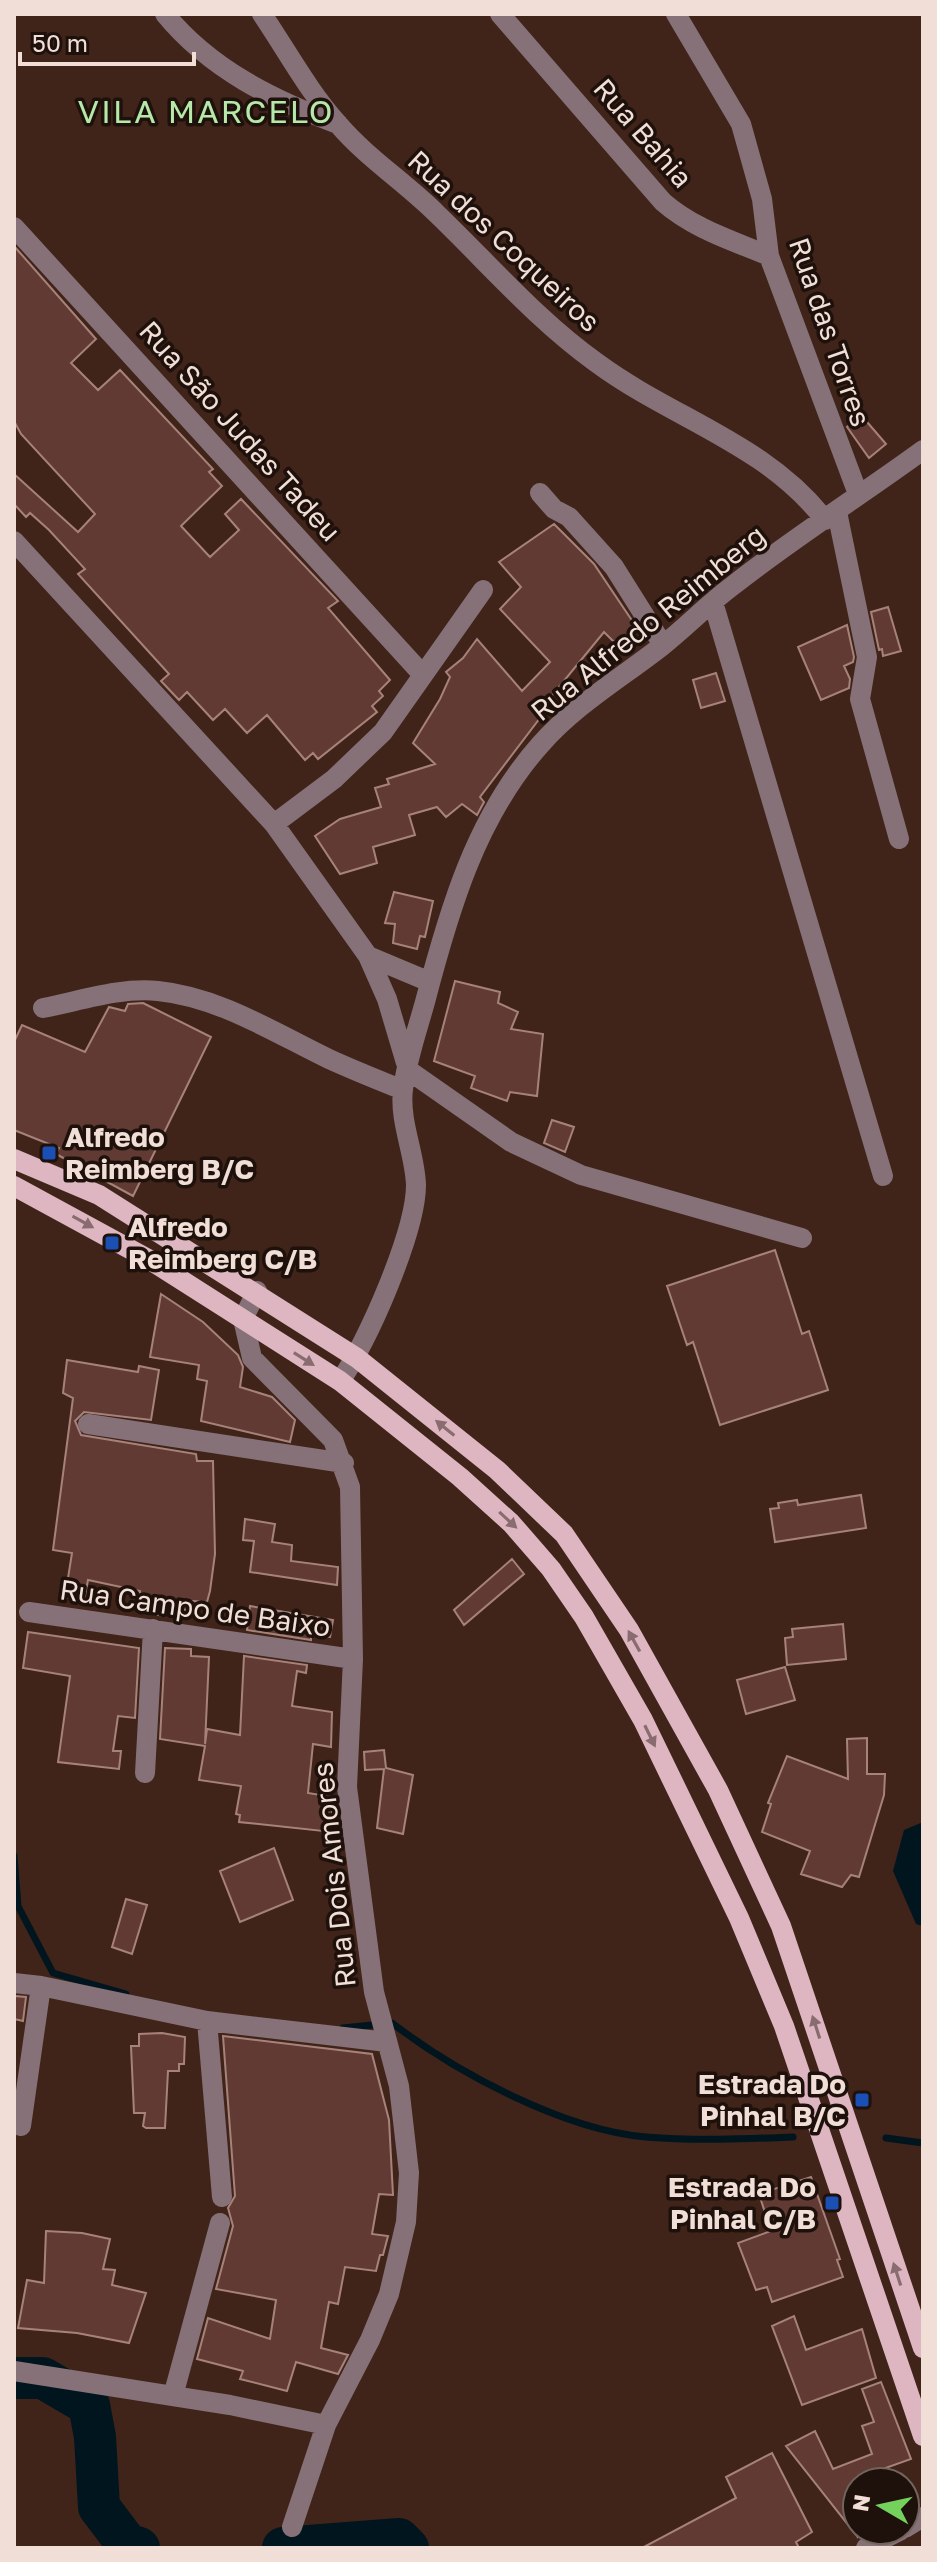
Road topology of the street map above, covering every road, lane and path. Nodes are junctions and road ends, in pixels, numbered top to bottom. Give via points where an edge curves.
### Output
1 (165, 14) edge
2 (262, 14) edge
3 (500, 14) edge
4 (676, 14) edge
5 (338, 124) junction
6 (14, 227) edge
7 (769, 256) junction
8 (923, 450) edge
9 (540, 493) dead end
10 (858, 494) junction
11 (831, 516) junction
12 (14, 541) edge
13 (483, 590) dead end
14 (713, 602) junction
15 (663, 645) junction
16 (423, 675) junction
17 (274, 824) junction
18 (899, 839) dead end
19 (368, 956) junction
20 (430, 982) junction
21 (43, 1008) dead end
22 (405, 1080) junction
23 (14, 1159) edge
24 (883, 1176) dead end
25 (14, 1186) edge
26 (802, 1238) dead end
27 (257, 1291) junction
28 (243, 1319) junction
29 (357, 1358) junction
30 (340, 1381) junction
31 (88, 1424) dead end
32 (344, 1463) junction
33 (29, 1612) dead end
34 (153, 1629) junction
35 (353, 1659) junction
36 (145, 1773) dead end
37 (14, 1983) edge
38 (41, 1986) junction
39 (207, 2021) junction
40 (387, 2042) junction
41 (21, 2126) dead end
42 (222, 2197) dead end
43 (220, 2223) dead end
44 (923, 2348) edge
45 (14, 2371) edge
46 (173, 2396) junction
47 (326, 2425) junction
48 (923, 2436) edge
49 (292, 2527) dead end

1 - 5 street via 186,38 245,82 288,106
2 - 5 street, Rua dos Coqueiros
3 - 7 street, Rua Bahia via 663,202 714,235
4 - 7 street, Rua das Torres via 741,124 762,199
5 - 11 street, Rua dos Coqueiros via 436,212 538,317 610,372 773,466
6 - 16 street, Rua São Judas Tadeu
7 - 10 street, Rua das Torres
8 - 10 street, Rua Alfredo Reimberg
9 - 15 street via 614,567
10 - 11 street, Rua Alfredo Reimberg
11 - 14 street, Rua Alfredo Reimberg
11 - 18 street via 867,657 860,699
12 - 17 street
13 - 16 street
14 - 15 street, Rua Alfredo Reimberg
14 - 24 street
15 - 20 street, Rua Alfredo Reimberg via 580,706 520,773 466,866
16 - 17 street via 383,732 334,779
17 - 19 street
19 - 20 street
19 - 22 street via 387,999
20 - 22 street, Rua Alfredo Reimberg
21 - 22 street via 120,992 158,991 263,1024 330,1059
22 - 26 street via 511,1142 581,1175
22 - 29 street via 414,1202
23 - 27 main road via 99,1195
25 -> 28 main road via 128,1247
27 - 28 street
27 - 29 main road
28 -> 30 main road
28 - 32 street, Rua Dois Amores via 252,1358 325,1430
29 - 30 street
44 -> 29 main road via 781,1926 718,1790 629,1630 564,1534 497,1470
30 -> 48 main road via 460,1477 534,1546 584,1617 643,1720 739,1918 784,2026
31 - 32 street
32 - 35 street, Rua Dois Amores via 350,1487
33 - 34 street, Rua Campo de Baixo
34 - 35 street, Rua Campo de Baixo
34 - 36 street
35 - 40 street, Rua Dois Amores via 347,1787 374,1992
37 - 38 street
38 - 39 street
38 - 41 street
39 - 40 street
39 - 42 street
40 - 47 street, Rua Dois Amores via 409,2173 404,2235 381,2316
43 - 46 street
45 - 46 street
46 - 47 street
47 - 49 street, Rua Dois Amores

